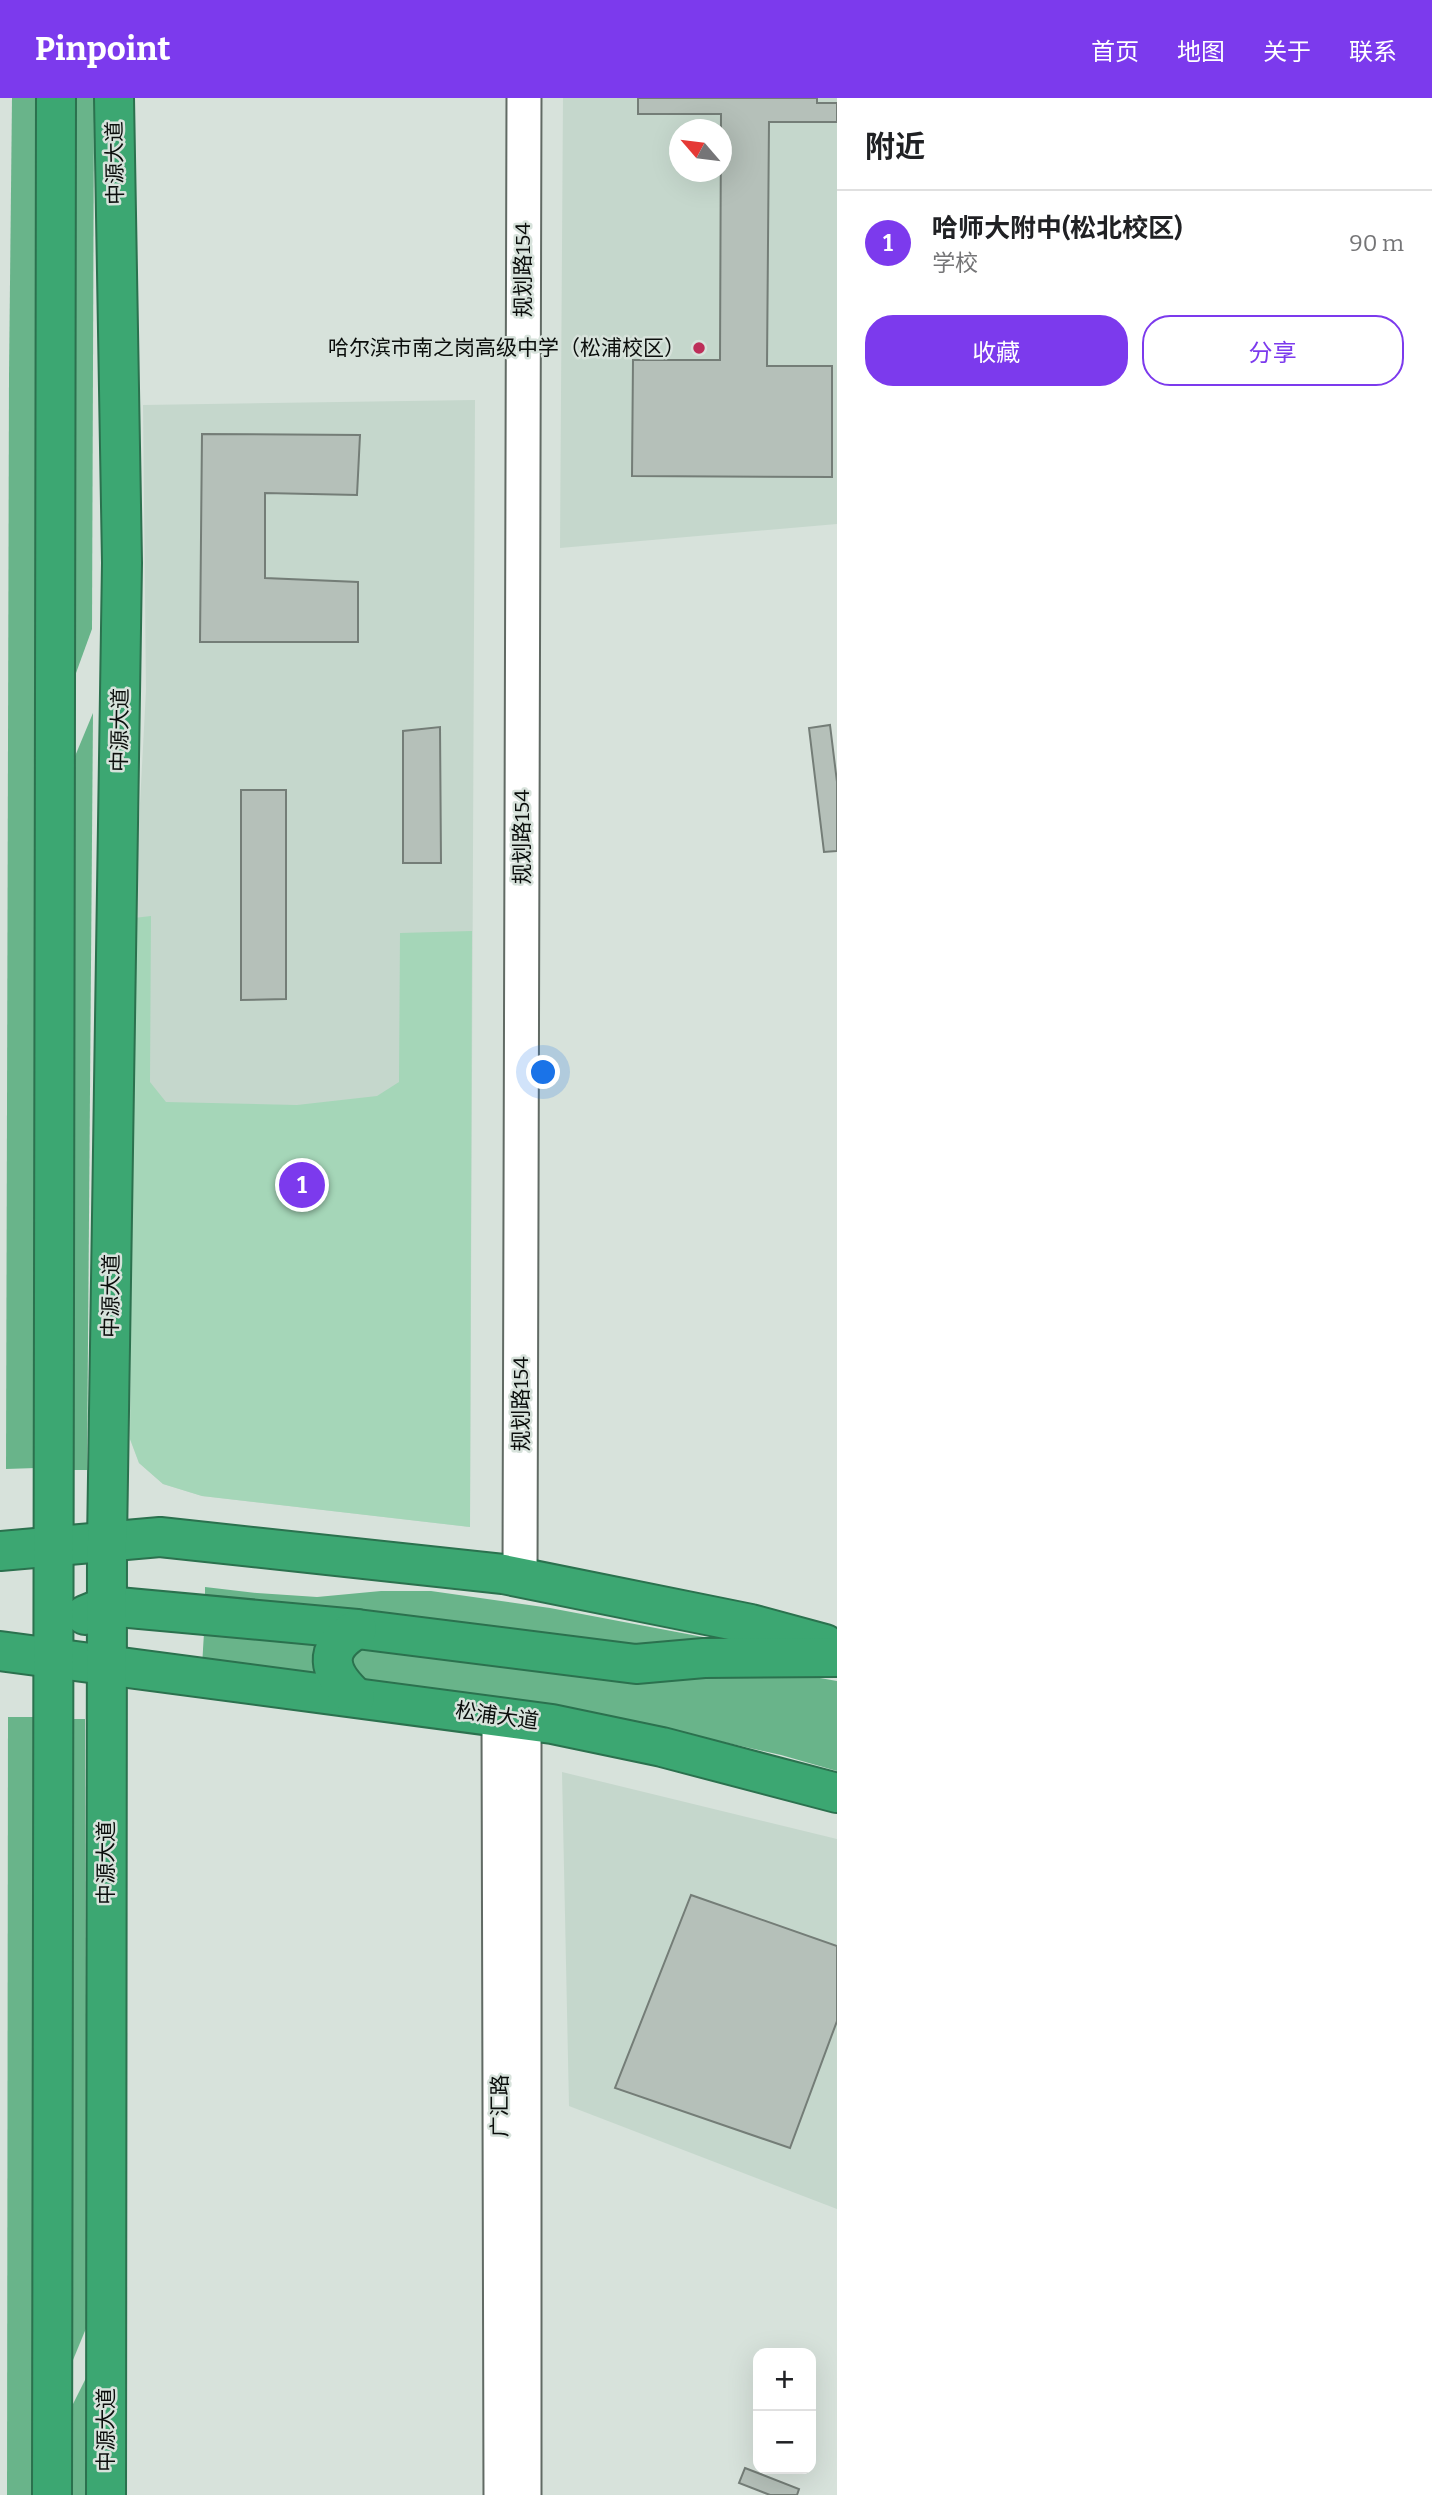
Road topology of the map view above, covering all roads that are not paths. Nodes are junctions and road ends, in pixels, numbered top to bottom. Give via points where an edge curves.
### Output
1 (56, 98) edge
2 (114, 98) edge
3 (505, 98) edge
4 (524, 98) edge
5 (107, 1542) junction
6 (54, 1546) junction
7 (0, 1551) edge
8 (511, 1575) junction
9 (107, 1606) junction
10 (357, 1629) junction
11 (53, 1642) junction
12 (837, 1648) edge
13 (0, 1650) edge
14 (837, 1657) edge
15 (107, 1665) junction
16 (355, 1697) junction
17 (511, 1719) junction
18 (837, 1793) edge
19 (52, 2495) edge
20 (106, 2495) edge
21 (501, 2495) edge
22 (524, 2495) edge

1 - 6 highway
2 - 5 highway, 中源大道 via 122,563
3 - 8 street
4 - 8 street, 规划路154
5 - 6 highway
5 - 8 highway via 160,1537
5 - 9 highway, 中源大道
6 - 7 highway
6 - 11 highway
8 - 12 highway via 751,1624
9 - 10 highway
9 - 11 highway
9 - 15 highway, 中源大道
10 - 14 highway via 636,1664 704,1658
10 - 16 highway via 336,1645 333,1663 339,1681
11 - 13 highway, 松浦大道
11 - 15 highway, 松浦大道
11 - 19 highway
15 - 16 highway, 松浦大道
15 - 20 highway, 中源大道
16 - 17 highway, 松浦大道
17 - 18 highway, 松浦大道 via 662,1747
17 - 21 street, 广汇路
17 - 22 street, 广汇路

